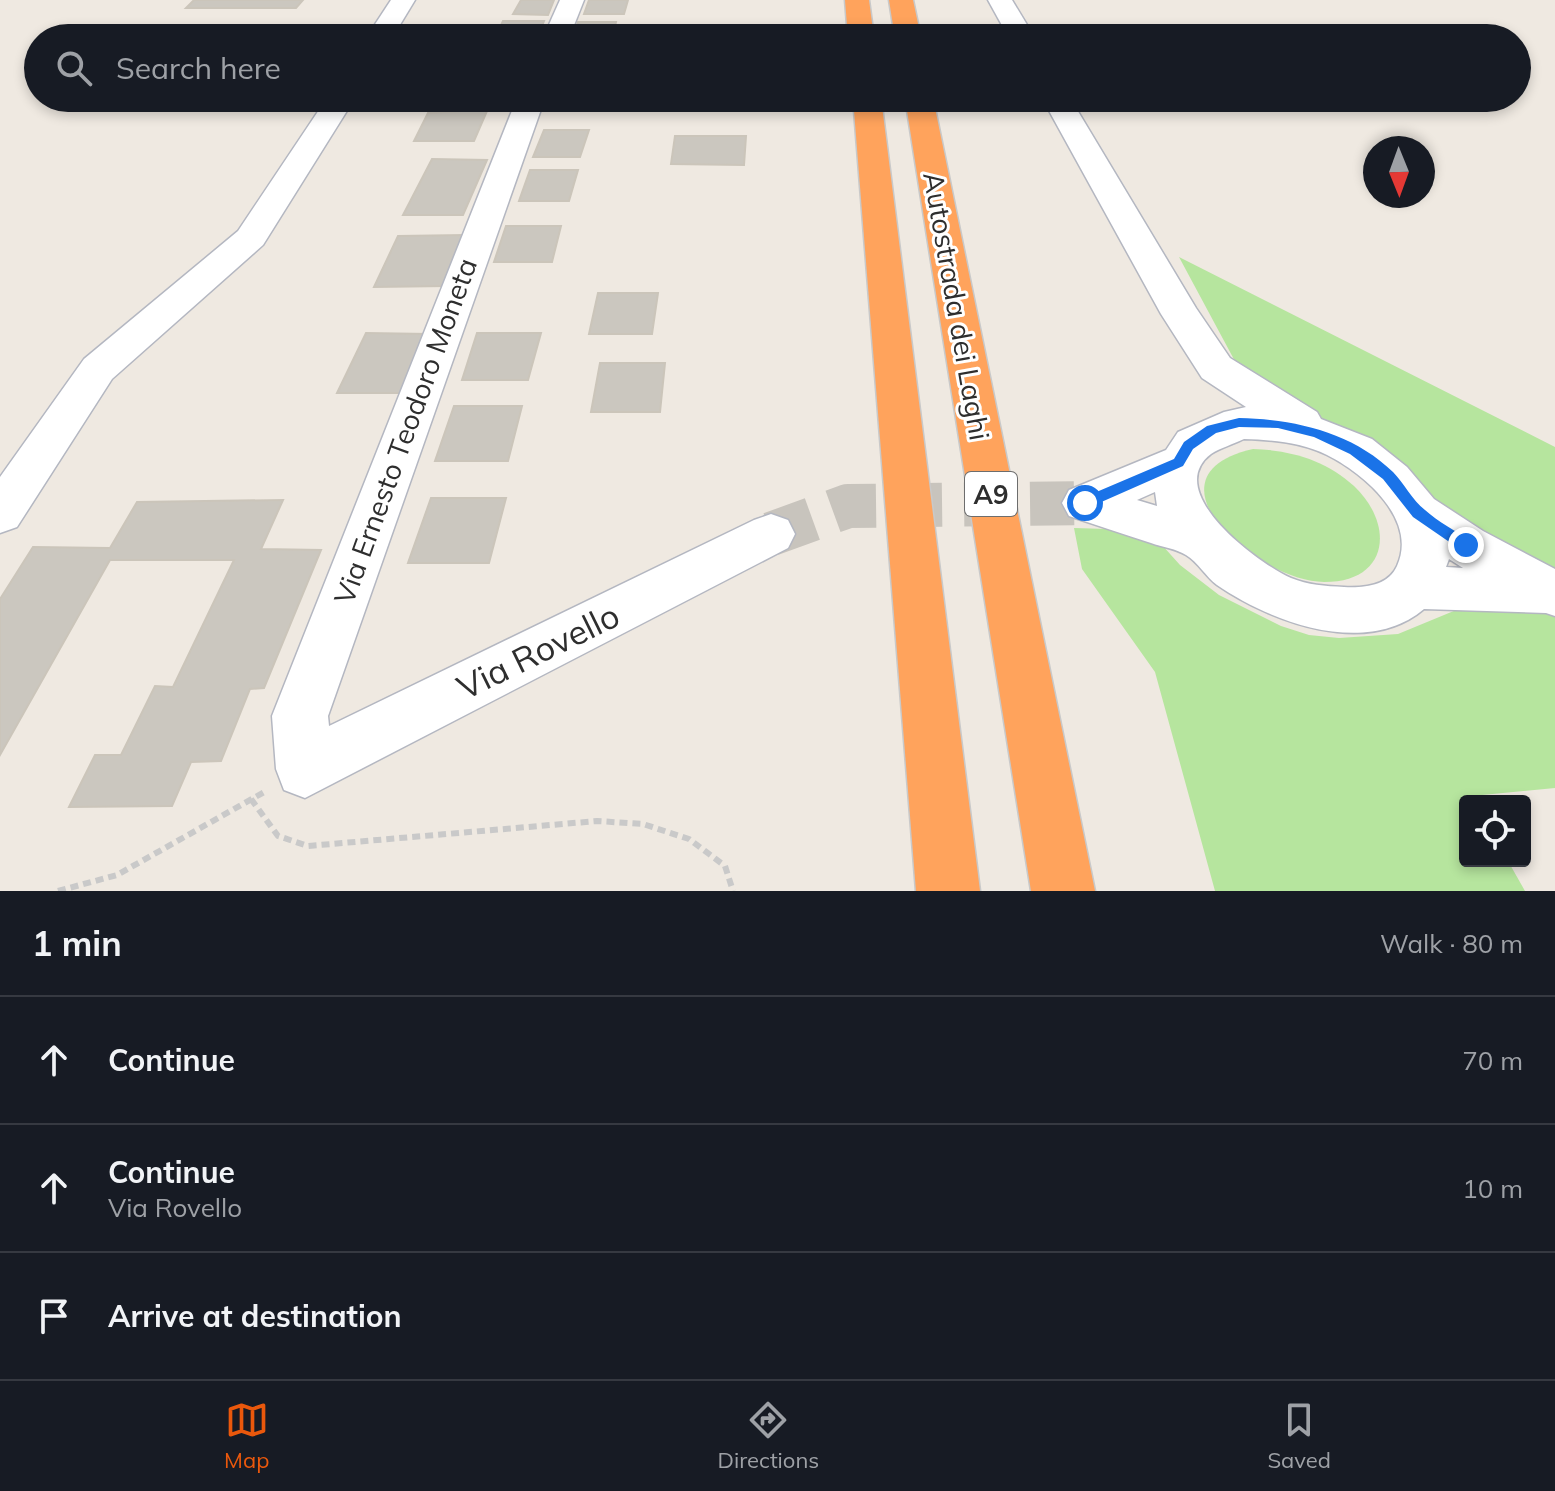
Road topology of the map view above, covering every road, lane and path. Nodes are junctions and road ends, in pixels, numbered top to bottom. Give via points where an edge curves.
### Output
1 (403, 0) edge
2 (572, 0) edge
3 (857, 0) edge
4 (901, 0) edge
5 (1000, 0) edge
6 (388, 24) edge
7 (562, 24) edge
8 (860, 24) edge
9 (905, 24) edge
10 (1014, 24) edge
11 (332, 112) edge
12 (526, 112) edge
13 (868, 112) edge
14 (922, 112) edge
15 (1064, 112) edge
16 (1216, 368) junction
17 (1318, 433) junction
18 (1183, 454) junction
19 (1418, 513) junction
20 (0, 514) edge
21 (771, 534) tunnel mouth
22 (1202, 540) junction
23 (1415, 587) junction
24 (1555, 594) edge
25 (305, 769) junction
26 (251, 799) junction
27 (58, 891) edge
28 (733, 891) edge
29 (948, 891) edge
30 (1063, 891) edge

1 - 6 street
2 - 7 street
3 - 8 highway
4 - 9 highway
5 - 10 street
11 - 20 street via 251,238 98,369
12 - 25 street, Via Ernesto Teodoro Moneta via 300,716
13 - 29 highway, Autostrada dei Laghi
14 - 30 highway, Autostrada dei Laghi / A9
15 - 16 street
16 - 17 street
16 - 18 street
17 - 18 street via 1278,423 1239,423 1212,430
17 - 19 street via 1388,475
18 - 22 street via 1176,495
18 - 22 street via 1085,503
19 - 23 street via 1428,545
19 - 24 street
21 - 25 street, Via Rovello
22 - 23 street via 1242,577 1302,604 1344,611 1392,603
23 - 24 street
25 - 26 path
26 - 27 path via 117,875
26 - 28 path via 278,838 297,846 597,821 643,824 689,839 725,866

